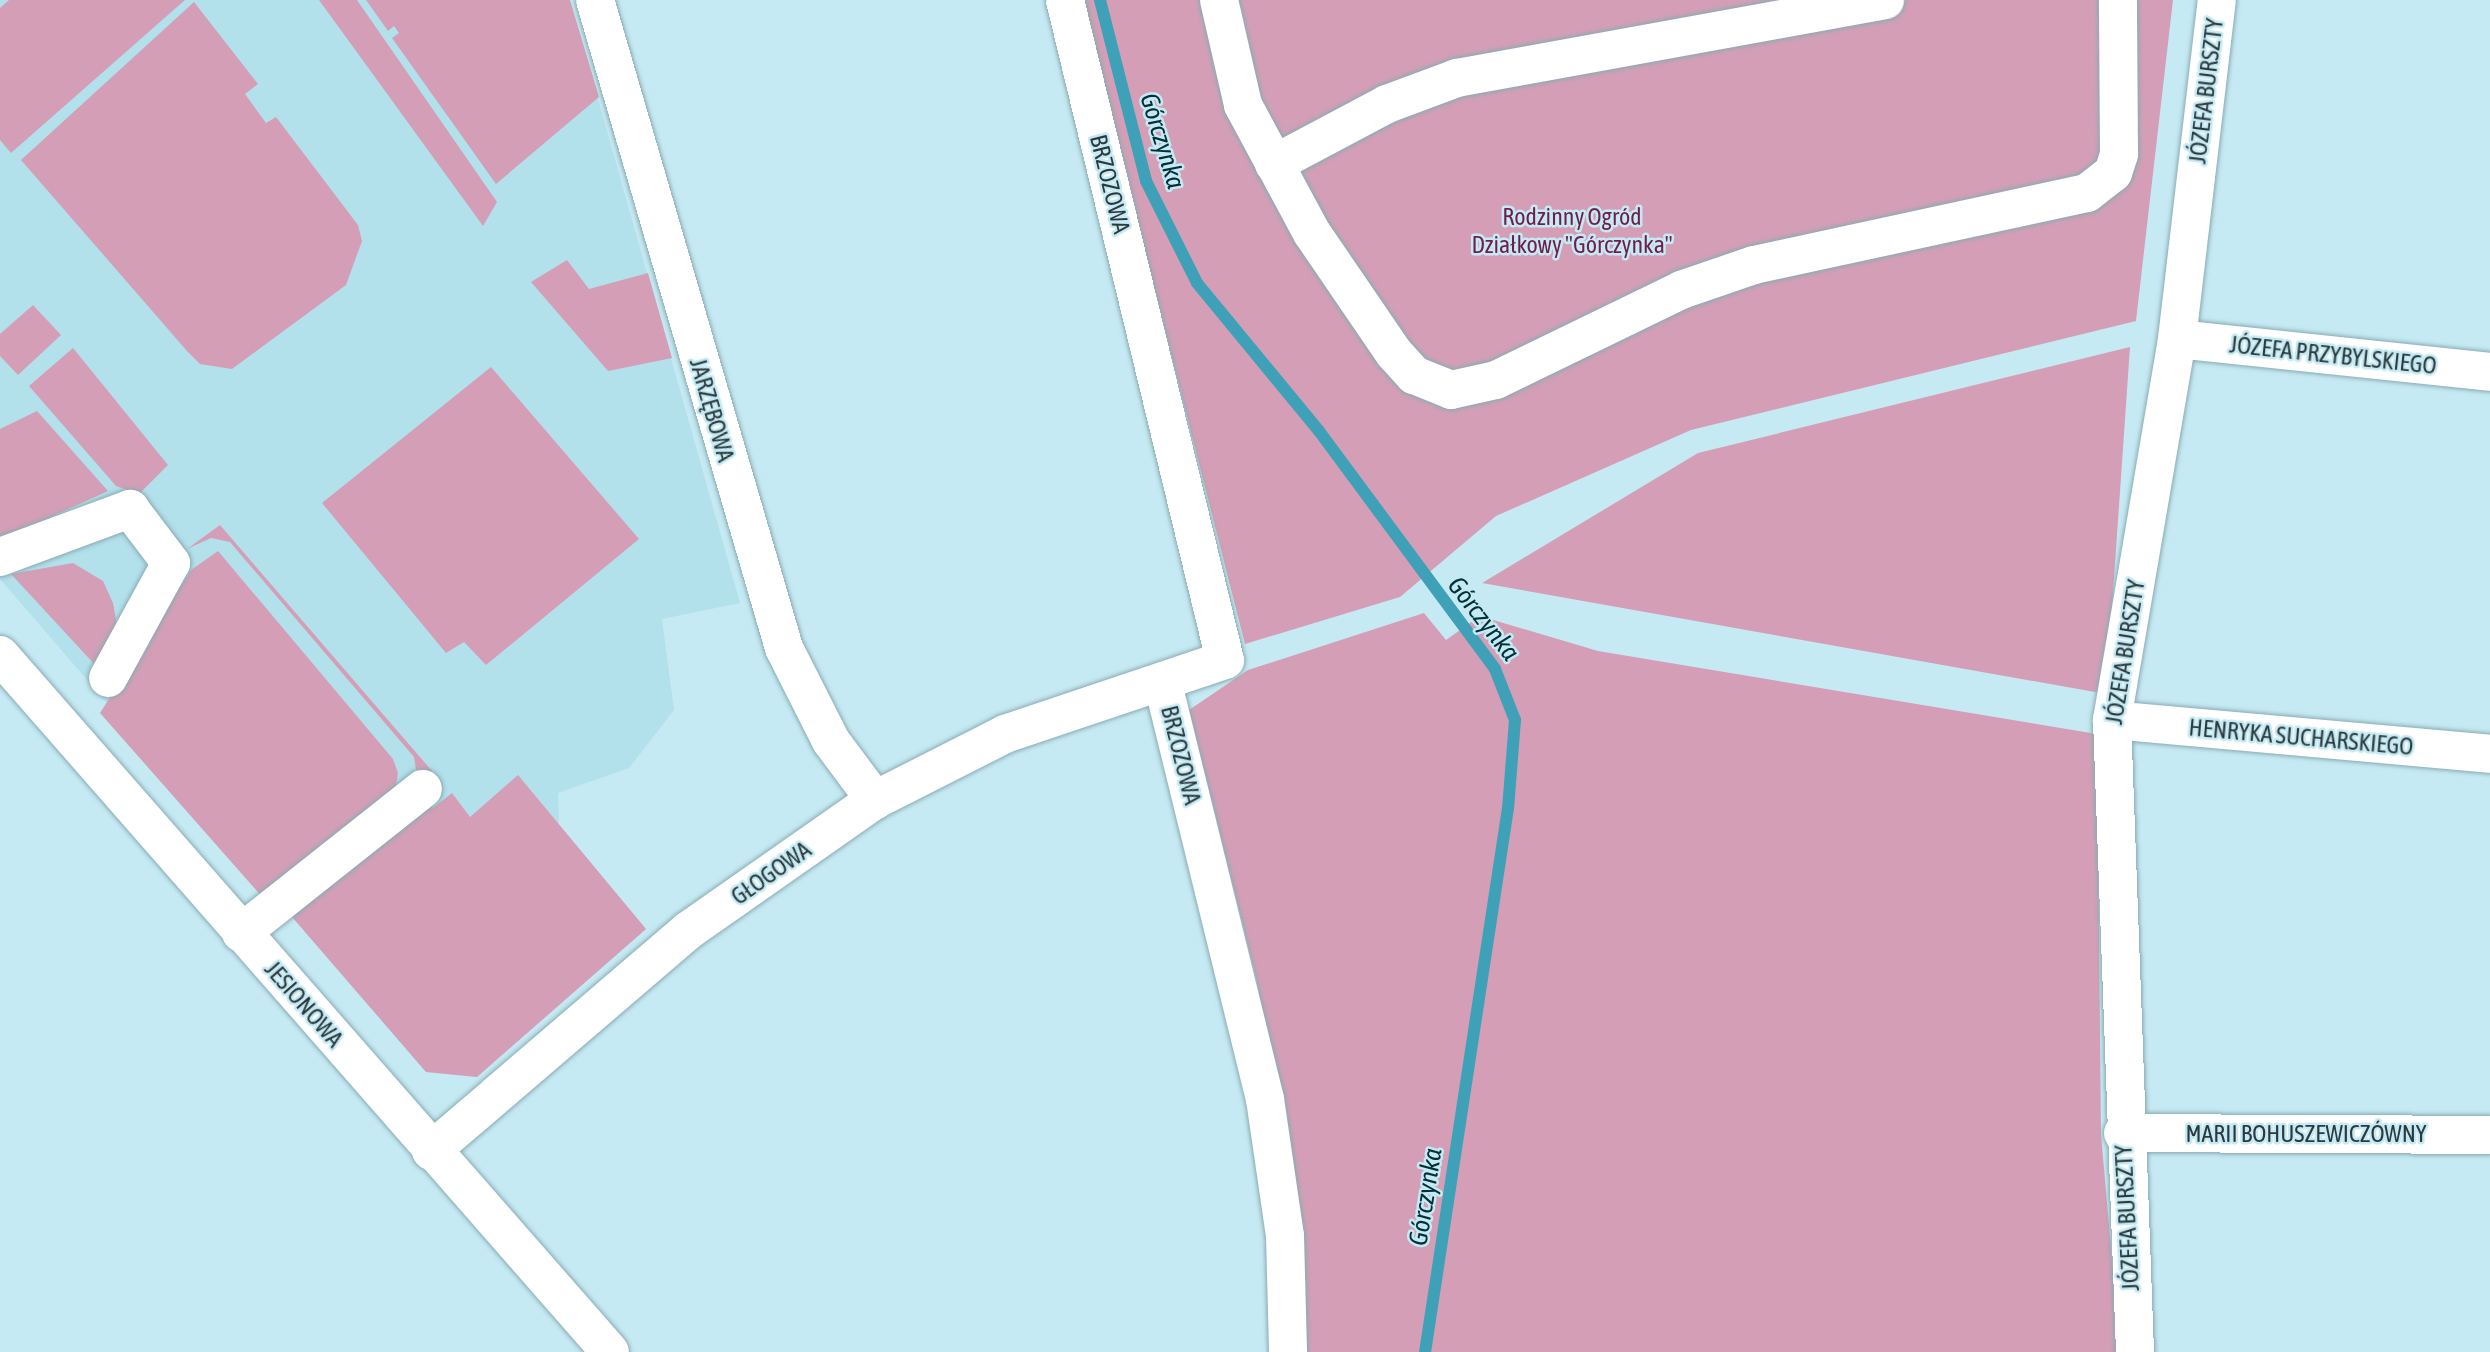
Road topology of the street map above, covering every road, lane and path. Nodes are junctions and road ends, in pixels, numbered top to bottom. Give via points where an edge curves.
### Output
1 (595, 0) edge
2 (1065, 0) edge
3 (1219, 0) edge
4 (1885, 0) edge
5 (2118, 0) edge
6 (2217, 0) edge
7 (1274, 164) junction
8 (2177, 339) junction
9 (2490, 372) edge
10 (0, 557) edge
11 (7, 678) edge
12 (108, 678) dead end
13 (1163, 684) junction
14 (2112, 720) junction
15 (2490, 754) edge
16 (423, 789) dead end
17 (875, 800) junction
18 (241, 933) junction
19 (2123, 1133) junction
20 (2490, 1135) edge
21 (431, 1151) junction
22 (610, 1352) edge
23 (1288, 1352) edge
24 (2135, 1352) edge

1 - 17 street, JARZĘBOWA via 785,648 831,741
2 - 13 street, BRZOZOWA via 1225,660
3 - 7 street via 1243,105
4 - 7 street via 1457,78 1387,104
5 - 7 street via 2119,154 2113,173 2087,193 1754,265 1681,290 1473,388 1432,386 1394,353 1312,233
6 - 8 street, JÓZEFA BURSZTY
8 - 9 street, JÓZEFA PRZYBYLSKIEGO
8 - 14 street, JÓZEFA BURSZTY
10 - 12 street via 130,509 171,563
11 - 18 street, JESIONOWA
13 - 17 street, GŁOGOWA via 1005,734
13 - 23 street, BRZOZOWA via 1265,1099 1285,1236
14 - 15 street, HENRYKA SUCHARSKIEGO
14 - 19 street, JÓZEFA BURSZTY
16 - 18 street
17 - 21 street, GŁOGOWA via 689,930
18 - 21 street, JESIONOWA
19 - 20 street, MARII BOHUSZEWICZÓWNY
19 - 24 street, JÓZEFA BURSZTY
21 - 22 street, JESIONOWA

